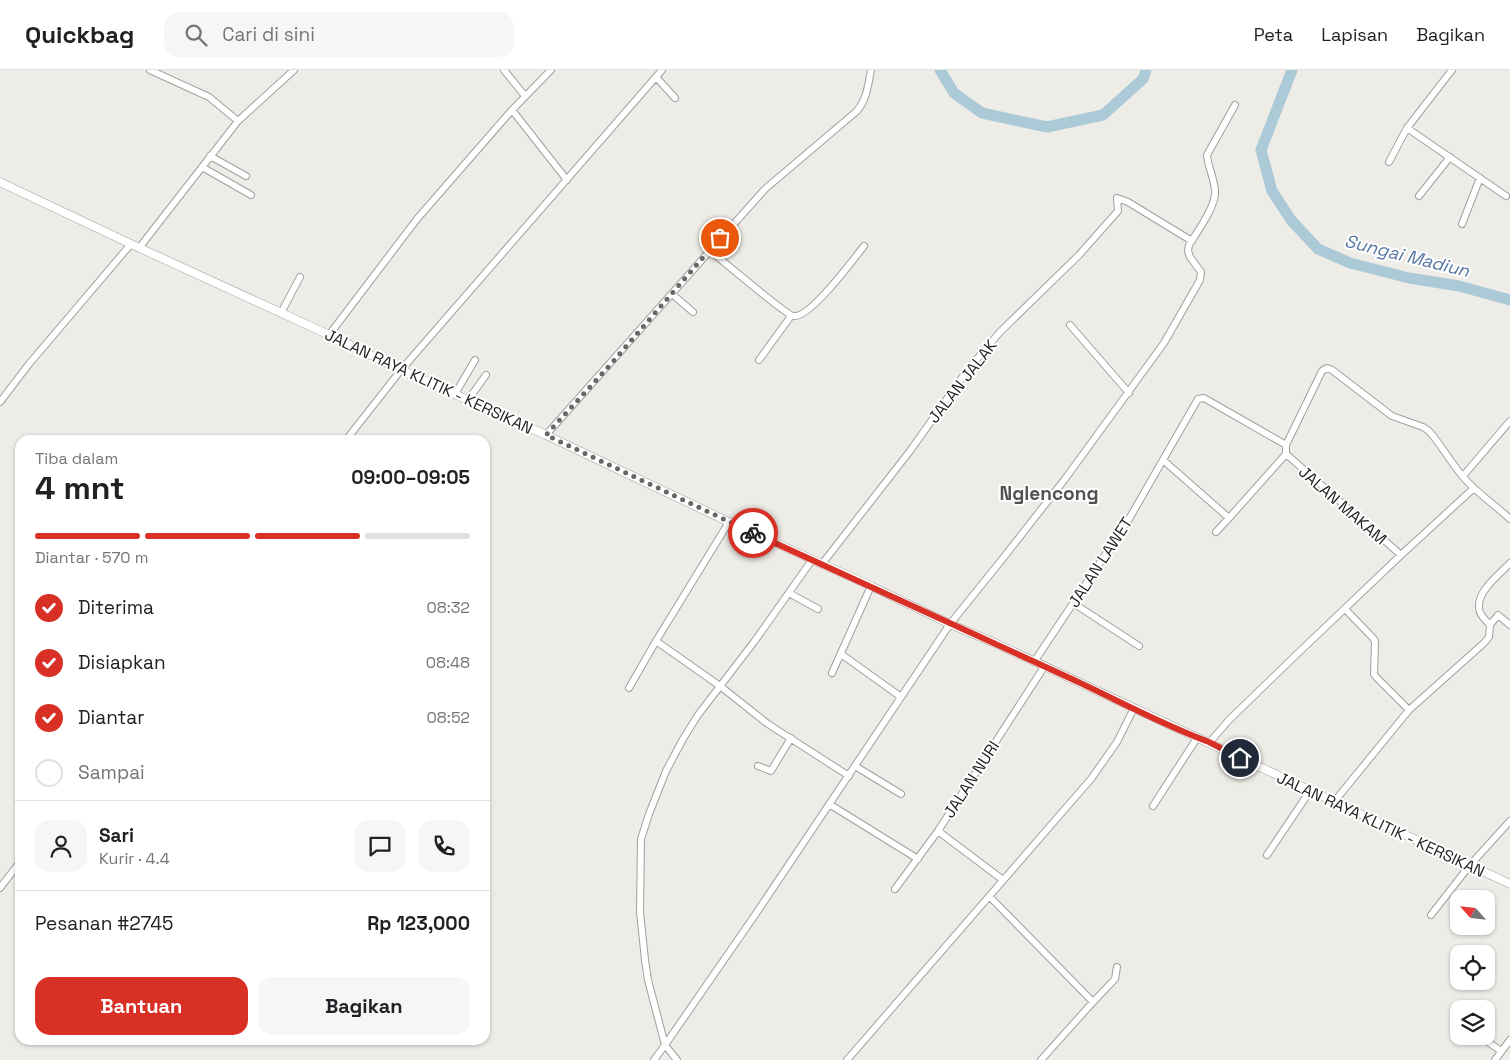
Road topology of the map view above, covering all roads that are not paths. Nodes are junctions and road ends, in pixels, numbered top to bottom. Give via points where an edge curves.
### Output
1 (150, 70) edge
2 (294, 70) edge
3 (504, 70) edge
4 (551, 70) edge
5 (662, 70) edge
6 (871, 70) edge
7 (1452, 70) edge
8 (656, 77) junction
9 (525, 96) junction
10 (675, 98) dead end
11 (1235, 105) dead end
12 (512, 110) junction
13 (238, 121) junction
14 (1407, 128) junction
15 (210, 156) junction
16 (1450, 157) junction
17 (1389, 162) dead end
18 (202, 166) junction
19 (246, 176) dead end
20 (1480, 178) junction
21 (567, 180) junction
22 (0, 182) edge
23 (251, 195) dead end
24 (1420, 196) dead end
25 (1506, 196) dead end
26 (1462, 224) dead end
27 (1192, 241) junction
28 (135, 246) junction
29 (864, 246) dead end
30 (710, 250) junction
31 (300, 277) dead end
32 (672, 294) junction
33 (693, 312) dead end
34 (281, 313) junction
35 (791, 316) junction
36 (1070, 325) dead end
37 (330, 335) junction
38 (475, 360) dead end
39 (759, 360) dead end
40 (401, 370) junction
41 (486, 375) dead end
42 (1129, 393) junction
43 (455, 394) junction
44 (468, 400) junction
45 (0, 402) edge
46 (1510, 421) edge
47 (350, 435) edge
48 (546, 435) junction
49 (1286, 445) junction
50 (1286, 454) junction
51 (1163, 460) junction
52 (1463, 476) junction
53 (1474, 488) junction
54 (1229, 518) junction
55 (1510, 519) edge
56 (730, 522) junction
57 (1216, 532) dead end
58 (1401, 555) junction
59 (812, 560) junction
60 (1510, 563) edge
61 (822, 564) junction
62 (871, 586) junction
63 (789, 594) junction
64 (1073, 603) junction
65 (818, 609) dead end
66 (1345, 609) junction
67 (950, 624) junction
68 (1490, 625) junction
69 (1510, 625) edge
70 (656, 641) junction
71 (1139, 646) dead end
72 (841, 654) junction
73 (1034, 662) junction
74 (1044, 666) junction
75 (832, 673) dead end
76 (720, 686) junction
77 (629, 688) dead end
78 (901, 697) junction
79 (1134, 708) junction
80 (1409, 710) junction
81 (791, 738) junction
82 (1197, 738) junction
83 (1209, 742) junction
84 (758, 766) dead end
85 (855, 766) junction
86 (849, 776) junction
87 (1310, 791) junction
88 (901, 794) dead end
89 (1334, 802) junction
90 (830, 804) junction
91 (1153, 806) dead end
92 (1510, 821) edge
93 (938, 831) junction
94 (1267, 855) dead end
95 (918, 859) junction
96 (1470, 865) junction
97 (15, 868) edge
98 (1003, 880) junction
99 (1510, 884) edge
100 (0, 888) edge
101 (895, 889) dead end
102 (990, 897) junction
103 (1431, 915) dead end
104 (1117, 967) dead end
105 (1093, 1002) junction
106 (1510, 1040) edge
107 (665, 1045) junction
108 (1492, 1045) edge
109 (1501, 1051) junction
110 (654, 1060) edge
111 (677, 1060) edge
112 (847, 1060) edge
113 (1041, 1060) edge
114 (1495, 1060) edge

1 - 13 street via 209,97
2 - 13 street
3 - 9 street
4 - 9 street
5 - 8 street
6 - 30 street via 866,98 858,110 765,189
7 - 14 street
8 - 10 street
8 - 21 street
9 - 12 street
11 - 27 street via 1207,155 1215,196
12 - 21 street
12 - 37 street via 417,220
13 - 15 street
14 - 16 street
14 - 17 street
15 - 18 street
15 - 19 street
16 - 20 street
16 - 24 street
18 - 23 street
18 - 28 street
20 - 25 street
20 - 26 street
21 - 40 street
22 - 28 street, JALAN RAYA KLITIK - KERSIKAN
27 - 42 street via 1188,251 1201,272 1200,280 1164,344
27 - 61 street, JALAN JALAK via 1117,198 1118,211 1079,256 1000,332 966,372 910,451
28 - 34 street, JALAN RAYA KLITIK - KERSIKAN
28 - 45 street via 29,364
29 - 35 street via 820,300 802,315
30 - 32 street
30 - 35 street
31 - 34 street
32 - 33 street
32 - 48 street
34 - 37 street, JALAN RAYA KLITIK - KERSIKAN
35 - 39 street
36 - 42 street
37 - 40 street, JALAN RAYA KLITIK - KERSIKAN
38 - 43 street
40 - 43 street, JALAN RAYA KLITIK - KERSIKAN
40 - 47 street
41 - 44 street
42 - 67 street
43 - 44 street, JALAN RAYA KLITIK - KERSIKAN
44 - 48 street, JALAN RAYA KLITIK - KERSIKAN
46 - 52 street
48 - 56 street, JALAN RAYA KLITIK - KERSIKAN
49 - 50 street
49 - 51 street, JALAN LAWET via 1202,398 1198,399
49 - 52 street via 1322,371 1328,368 1392,416 1429,431
50 - 54 street
50 - 58 street, JALAN MAKAM
51 - 54 street
51 - 64 street, JALAN LAWET via 1129,519
52 - 53 street
53 - 55 street
53 - 58 street
54 - 57 street
56 - 59 street, JALAN RAYA KLITIK - KERSIKAN
56 - 70 street
58 - 66 street
59 - 61 street, JALAN RAYA KLITIK - KERSIKAN
59 - 63 street
60 - 68 street via 1480,597 1478,609
61 - 62 street, JALAN RAYA KLITIK - KERSIKAN
62 - 67 street, JALAN RAYA KLITIK - KERSIKAN
62 - 72 street
63 - 65 street
63 - 76 street
64 - 71 street
64 - 73 street, JALAN LAWET
66 - 80 street via 1375,641 1374,674
66 - 83 street
67 - 73 street, JALAN RAYA KLITIK - KERSIKAN
67 - 78 street
68 - 69 street via 1498,615
68 - 80 street via 1484,643
70 - 76 street
70 - 77 street
72 - 75 street
72 - 78 street
73 - 74 street, JALAN RAYA KLITIK - KERSIKAN
74 - 79 street, JALAN RAYA KLITIK - KERSIKAN
74 - 93 street, JALAN NURI
76 - 81 street
76 - 107 street via 698,715 666,771 641,839 640,912 645,960
78 - 85 street
79 - 82 street, JALAN RAYA KLITIK - KERSIKAN
79 - 98 street via 1117,742 1091,779
80 - 89 street
81 - 84 street via 771,771
81 - 86 street
82 - 83 street, JALAN RAYA KLITIK - KERSIKAN
82 - 91 street
83 - 87 street, JALAN RAYA KLITIK - KERSIKAN
85 - 86 street
85 - 88 street
86 - 90 street
87 - 89 street, JALAN RAYA KLITIK - KERSIKAN
87 - 94 street
89 - 96 street, JALAN RAYA KLITIK - KERSIKAN
90 - 95 street
90 - 107 street
92 - 96 street
93 - 95 street, JALAN NURI
93 - 98 street
95 - 101 street, JALAN NURI
96 - 99 street, JALAN RAYA KLITIK - KERSIKAN
96 - 103 street
97 - 100 street
98 - 102 street
102 - 105 street
102 - 112 street
104 - 105 street via 1115,979
105 - 113 street
106 - 109 street
107 - 110 street
107 - 111 street
108 - 109 street
109 - 114 street

